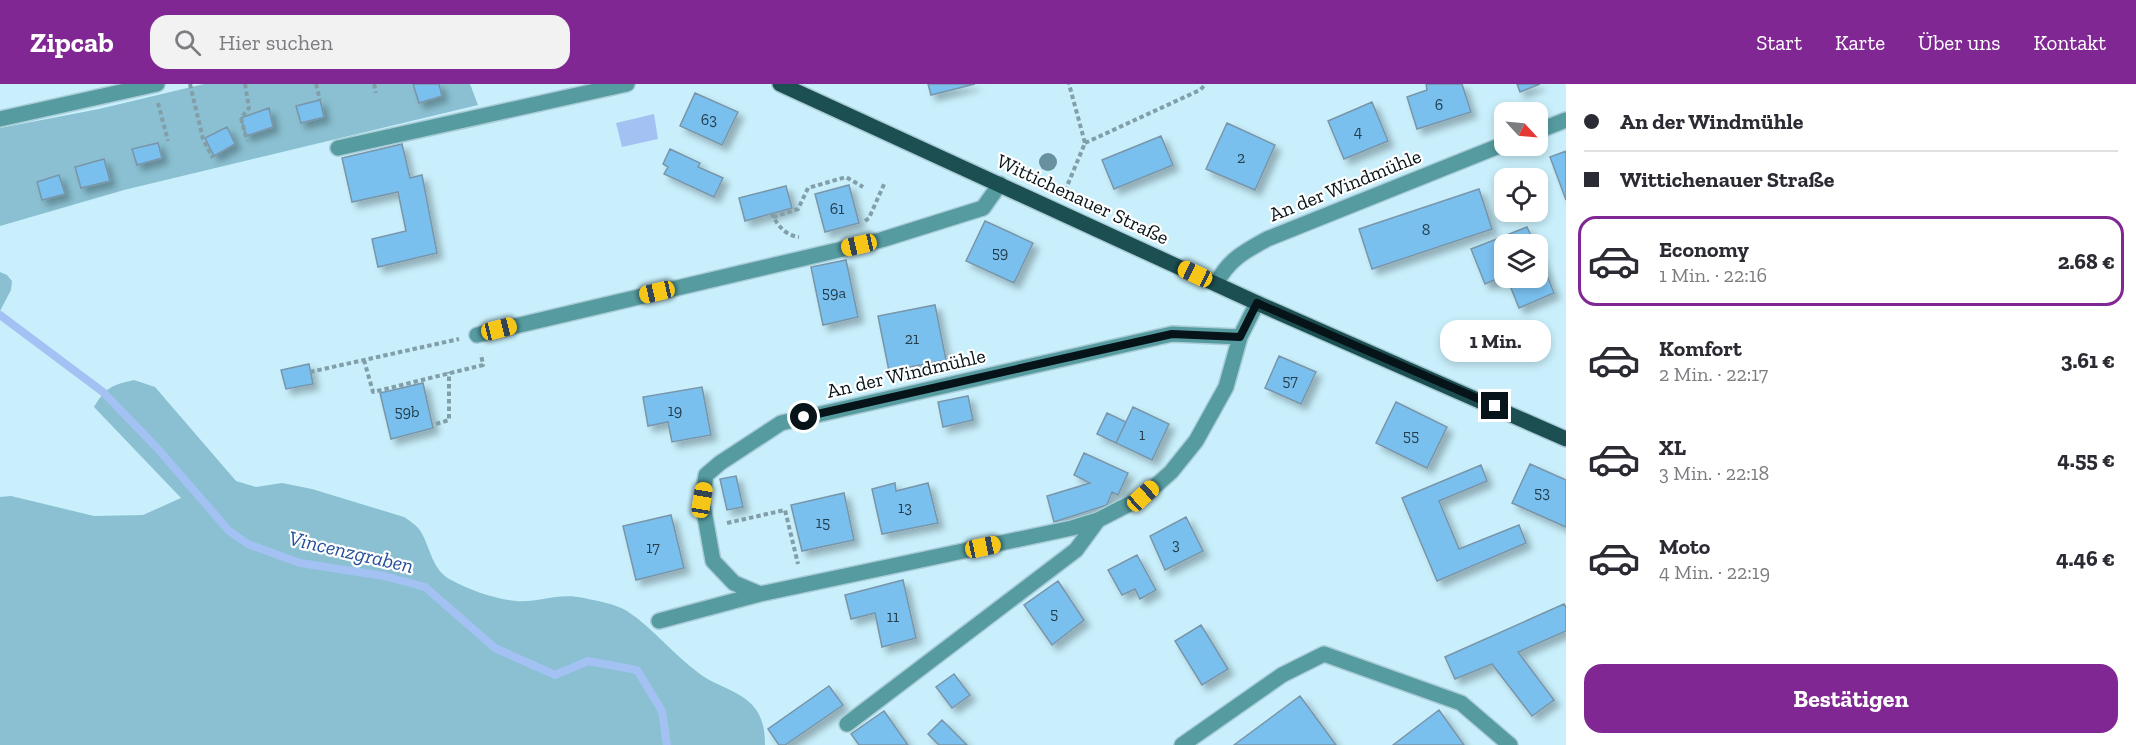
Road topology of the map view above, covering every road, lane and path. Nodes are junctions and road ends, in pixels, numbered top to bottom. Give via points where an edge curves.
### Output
1 (155, 84) edge
2 (190, 84) edge
3 (245, 84) edge
4 (316, 84) edge
5 (374, 84) edge
6 (627, 84) edge
7 (1069, 84) edge
8 (1206, 84) edge
9 (789, 86) edge
10 (376, 93) dead end
11 (320, 100) dead end
12 (0, 119) edge
13 (1566, 120) edge
14 (1548, 127) edge
15 (168, 141) dead end
16 (248, 141) dead end
17 (1085, 143) junction
18 (338, 148) dead end
19 (1494, 148) edge
20 (213, 158) dead end
21 (885, 182) dead end
22 (1000, 184) junction
23 (863, 187) dead end
24 (1065, 191) dead end
25 (860, 226) dead end
26 (801, 237) dead end
27 (1216, 284) junction
28 (1257, 303) junction
29 (477, 335) junction
30 (1240, 337) junction
31 (364, 360) junction
32 (310, 372) dead end
33 (449, 372) junction
34 (436, 424) dead end
35 (1566, 439) edge
36 (1098, 520) junction
37 (706, 529) junction
38 (804, 585) junction
39 (760, 594) junction
40 (659, 621) dead end
41 (848, 724) dead end
42 (1182, 745) edge
43 (1510, 745) edge

1 - 12 street
1 - 15 path
2 - 20 path via 203,140
3 - 16 path via 249,108 241,118
4 - 11 path
5 - 10 path
6 - 18 street
7 - 17 path
8 - 17 path
9 - 22 main road, Wittichenauer Straße
13 - 14 street
17 - 24 path
19 - 27 street, An der Windmühle via 1267,239 1236,256
21 - 25 path via 869,218
22 - 27 main road, Wittichenauer Straße
22 - 29 street via 983,208 881,240
23 - 26 path via 846,177 808,188 798,209 772,215 790,236
27 - 28 main road, Wittichenauer Straße
28 - 30 street
28 - 35 main road, Wittichenauer Straße
29 - 31 path
29 - 33 path via 483,365
30 - 36 street via 1226,387 1196,441 1171,472 1143,496
30 - 37 street, An der Windmühle via 1172,334 781,423 706,475 702,500
31 - 32 path
31 - 33 path via 373,392
33 - 34 path via 448,420
36 - 38 street
36 - 41 street via 1076,550
37 - 38 path via 785,510
37 - 39 street, An der Windmühle via 712,561 734,583
38 - 39 street
39 - 40 street
42 - 43 street via 1281,675 1324,654 1461,703

